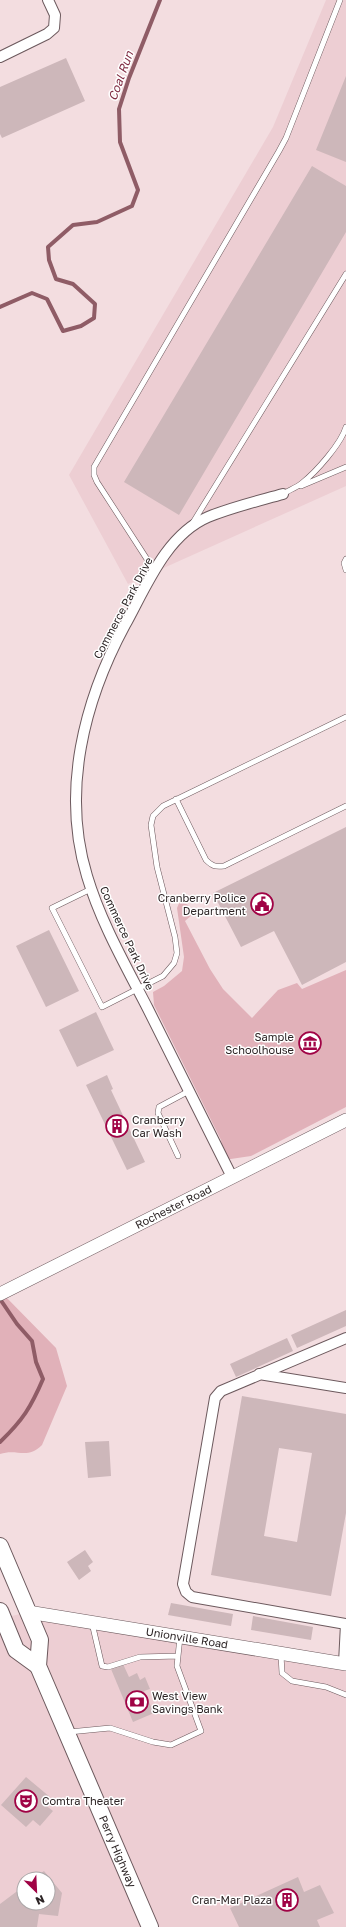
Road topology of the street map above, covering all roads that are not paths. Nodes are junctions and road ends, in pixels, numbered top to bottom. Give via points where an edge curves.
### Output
1 (48, 0) edge
2 (340, 0) edge
3 (0, 57) edge
4 (346, 274) edge
5 (346, 427) edge
6 (346, 467) edge
7 (283, 494) junction
8 (188, 530) junction
9 (346, 559) edge
10 (346, 570) edge
11 (155, 571) junction
12 (346, 717) edge
13 (176, 799) junction
14 (346, 806) edge
15 (91, 888) junction
16 (137, 989) junction
17 (189, 1091) junction
18 (346, 1120) edge
19 (178, 1156) dead end
20 (232, 1177) junction
21 (1, 1293) edge
22 (346, 1338) edge
23 (258, 1374) junction
24 (346, 1388) edge
25 (0, 1546) edge
26 (0, 1611) edge
27 (28, 1612) junction
28 (92, 1622) junction
29 (346, 1624) edge
30 (180, 1636) junction
31 (281, 1653) junction
32 (178, 1656) junction
33 (345, 1663) edge
34 (38, 1666) junction
35 (346, 1694) edge
36 (66, 1732) junction
37 (150, 1927) edge

1 - 3 street via 55,14 54,28
2 - 11 lane via 286,138 94,467 96,482
4 - 8 lane
5 - 7 lane, Commerce Park Drive via 313,474
6 - 7 lane
7 - 8 street, Commerce Park Drive via 207,517
8 - 11 street, Commerce Park Drive via 172,545
9 - 10 lane
11 - 15 street, Commerce Park Drive via 114,645 98,681 81,742 75,798 80,849
12 - 13 lane
13 - 14 lane via 206,860 216,867 224,866
13 - 16 lane via 157,811 151,825 157,867 177,953 170,970
15 - 16 street, Commerce Park Drive via 107,929
15 - 16 lane via 52,908 102,1007
16 - 17 street, Commerce Park Drive
17 - 19 lane via 159,1107 158,1113
17 - 20 street, Commerce Park Drive
18 - 20 street, Rochester Road
20 - 21 street, Rochester Road
22 - 23 street
23 - 24 street
23 - 29 street via 221,1390 215,1398 183,1584 186,1592 192,1597
25 - 27 main road, Perry Highway
26 - 34 main road via 16,1650
27 - 28 street, Unionville Road
27 - 34 main road, Perry Highway via 40,1640
28 - 30 street, Unionville Road
28 - 32 lane via 102,1666 108,1667 140,1656
29 - 33 street
30 - 31 street, Unionville Road
30 - 32 lane
31 - 33 street, Unionville Road
31 - 35 lane via 282,1673 292,1681 326,1687
32 - 36 lane via 177,1666 201,1731 172,1745 153,1742 110,1728
34 - 36 main road, Perry Highway
36 - 37 main road, Perry Highway

